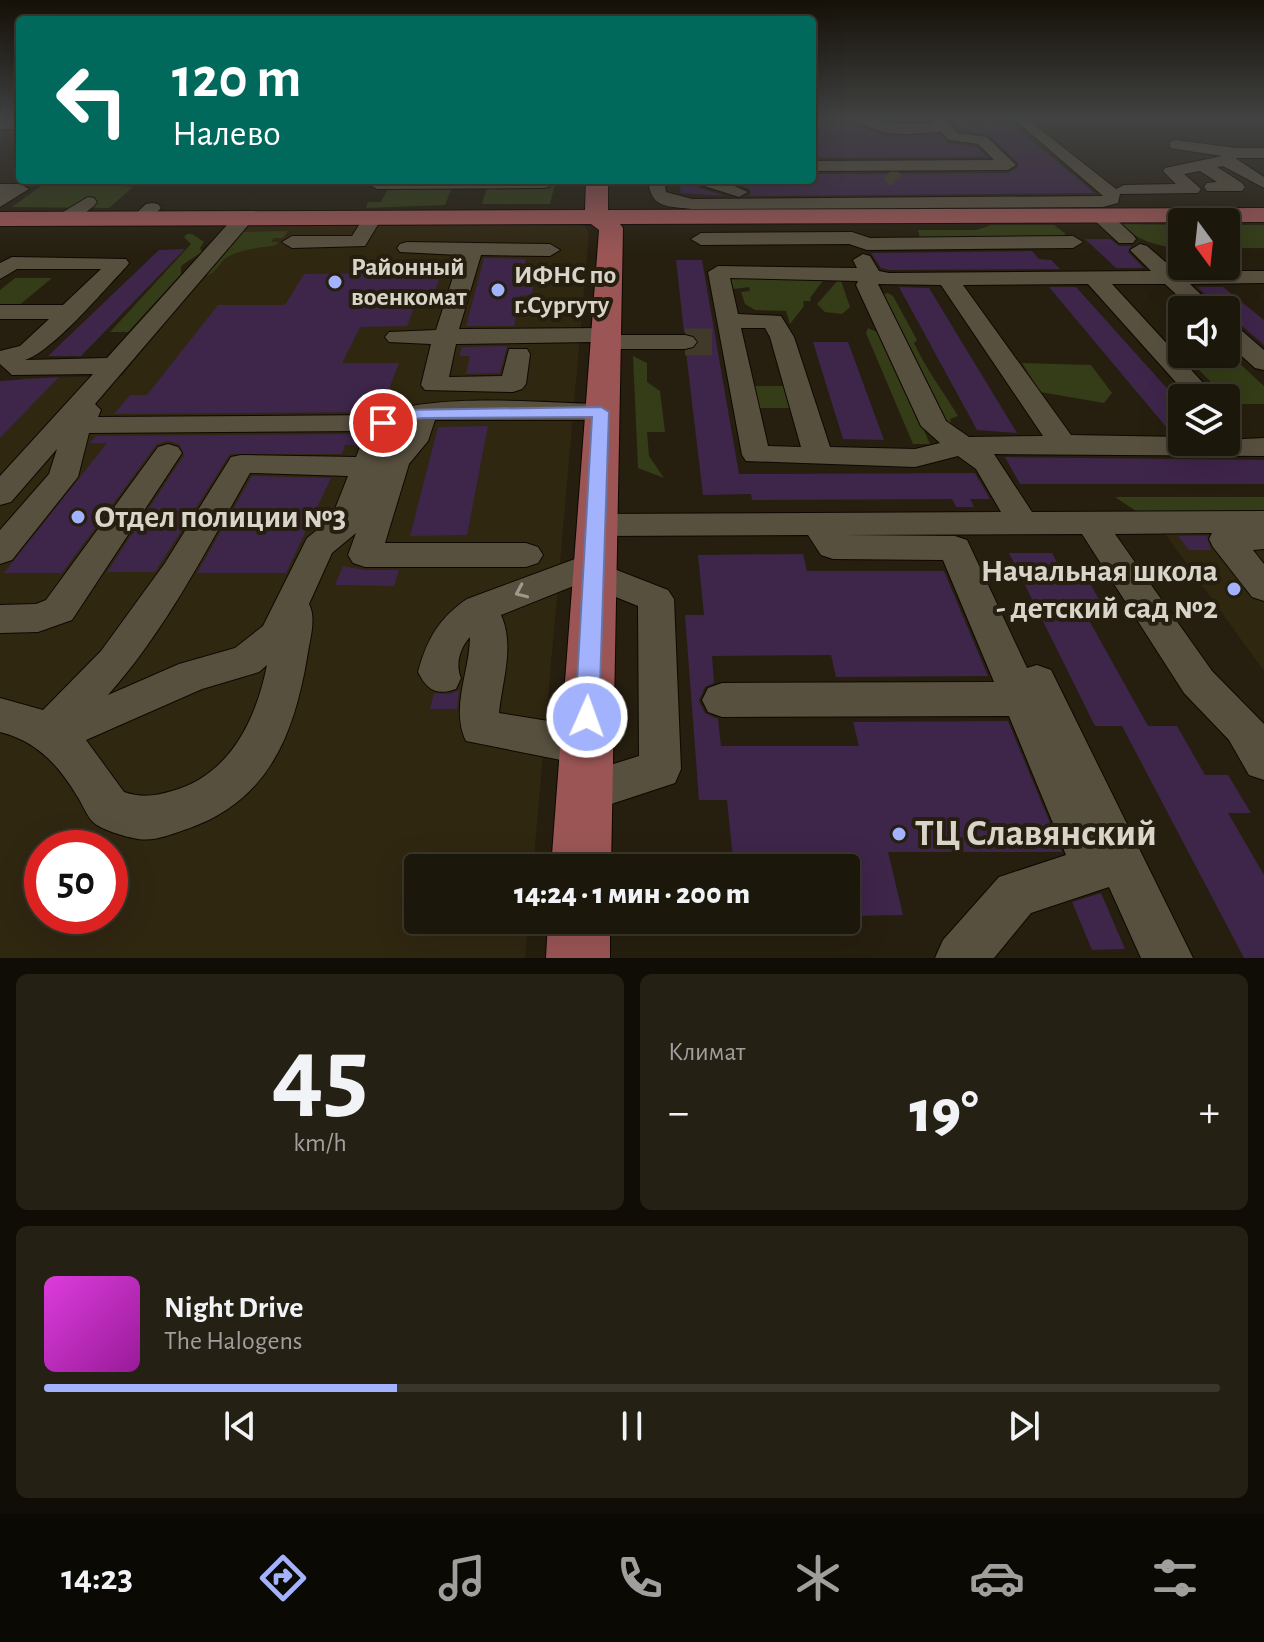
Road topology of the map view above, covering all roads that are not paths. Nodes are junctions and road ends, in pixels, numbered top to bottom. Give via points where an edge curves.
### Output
1 (1007, 164) edge
2 (1081, 164) edge
3 (1207, 164) edge
4 (1239, 164) edge
5 (1202, 165) junction
6 (816, 167) edge
7 (1097, 175) junction
8 (889, 177) junction
9 (1263, 183) edge
10 (377, 184) edge
11 (599, 184) edge
12 (657, 184) edge
13 (696, 184) edge
14 (716, 184) edge
15 (1213, 187) dead end
16 (0, 189) edge
17 (1070, 189) dead end
18 (1124, 190) junction
19 (739, 192) junction
20 (88, 202) dead end
21 (614, 214) junction
22 (1264, 215) edge
23 (1101, 216) junction
24 (1155, 216) junction
25 (3, 217) edge
26 (362, 218) junction
27 (450, 218) junction
28 (65, 219) junction
29 (243, 219) junction
30 (846, 228) junction
31 (701, 239) dead end
32 (292, 242) dead end
33 (1073, 242) dead end
34 (407, 248) dead end
35 (440, 249) junction
36 (472, 250) junction
37 (550, 250) dead end
38 (0, 273) edge
39 (1168, 275) edge
40 (871, 276) junction
41 (1168, 277) edge
42 (1240, 277) edge
43 (1264, 277) edge
44 (1094, 278) junction
45 (948, 279) junction
46 (1173, 280) edge
47 (1191, 296) edge
48 (0, 312) edge
49 (69, 312) junction
50 (727, 335) junction
51 (397, 337) dead end
52 (445, 337) junction
53 (604, 338) junction
54 (685, 342) tunnel mouth
55 (1240, 342) edge
56 (518, 354) dead end
57 (5, 357) edge
58 (1264, 363) edge
59 (115, 365) junction
60 (1191, 384) edge
61 (94, 391) junction
62 (601, 412) junction
63 (424, 413) junction
64 (383, 423) junction
65 (80, 425) junction
66 (1240, 433) edge
67 (1063, 444) junction
68 (961, 446) junction
69 (1256, 446) edge
70 (168, 453) dead end
71 (818, 456) junction
72 (366, 467) junction
73 (0, 495) edge
74 (1264, 522) edge
75 (816, 523) junction
76 (964, 523) junction
77 (1023, 523) junction
78 (1091, 523) junction
79 (1264, 539) edge
80 (0, 552) edge
81 (526, 555) dead end
82 (594, 555) junction
83 (1264, 588) edge
84 (297, 591) junction
85 (0, 619) edge
86 (1023, 699) junction
87 (722, 700) dead end
88 (0, 715) edge
89 (50, 731) junction
90 (1264, 761) edge
91 (585, 769) junction
92 (582, 854) edge
93 (579, 934) edge
94 (578, 958) edge
95 (961, 958) edge
96 (1167, 958) edge

1 - 8 street
2 - 7 street
3 - 5 street
4 - 9 street
5 - 15 street via 1236,187
5 - 18 street via 1171,171 1192,189
6 - 8 street
7 - 12 street via 1112,199 692,204 665,200
7 - 18 street
8 - 17 street
8 - 19 street
10 - 26 street
11 - 21 main road
13 - 19 street
14 - 19 street
16 - 25 street via 20,189
18 - 24 street
20 - 28 street
21 - 27 main road
21 - 30 main road
21 - 53 main road
22 - 24 main road
23 - 24 main road
23 - 30 main road
23 - 39 street
25 - 28 main road
26 - 27 main road
26 - 29 main road
26 - 32 street via 358,242
27 - 35 street
28 - 29 main road via 145,214
29 - 59 street
30 - 31 street
30 - 33 street via 867,244
30 - 40 street
34 - 35 street
35 - 36 street
36 - 37 street
36 - 52 street
38 - 49 street via 12,263 119,263
40 - 45 street
40 - 50 street via 718,272
40 - 68 street via 867,285 935,426
41 - 44 street
42 - 43 street
44 - 45 street
44 - 60 street
45 - 67 street
46 - 47 street
48 - 49 street
49 - 57 street via 29,351
50 - 71 street via 756,455
50 - 71 street via 773,321
51 - 52 street
52 - 53 street
52 - 56 street via 434,385 513,384
53 - 54 street
53 - 62 main road
55 - 58 street
57 - 59 street via 21,370
59 - 61 street
61 - 65 street
61 - 73 street
62 - 63 street
62 - 82 main road
63 - 64 street
63 - 81 street via 414,441 395,461 365,555
64 - 65 street
64 - 72 street
65 - 80 street via 63,477
66 - 69 street
67 - 68 street
67 - 69 street
68 - 71 street via 915,458
68 - 77 street via 987,463
70 - 85 street via 67,602 49,616
72 - 84 street via 345,525 319,546
72 - 89 street via 241,464 177,572 114,662
74 - 78 street
75 - 76 street
75 - 82 street
75 - 86 street via 833,547 955,548
76 - 77 street
76 - 96 street
77 - 78 street
78 - 90 street via 1198,682 1243,727
79 - 83 street via 1225,539
82 - 91 main road
82 - 91 street via 656,599 660,769
82 -> 91 street via 480,609 489,624 490,653 467,678 480,728
84 - 89 street via 276,636 246,661 193,675 94,720
84 - 89 street via 289,660 275,714 243,775 196,808 144,818 109,808 89,775
86 - 87 street
86 - 95 street via 1096,869 1016,894
88 - 89 street via 26,719
91 - 92 main road
93 - 94 main road

